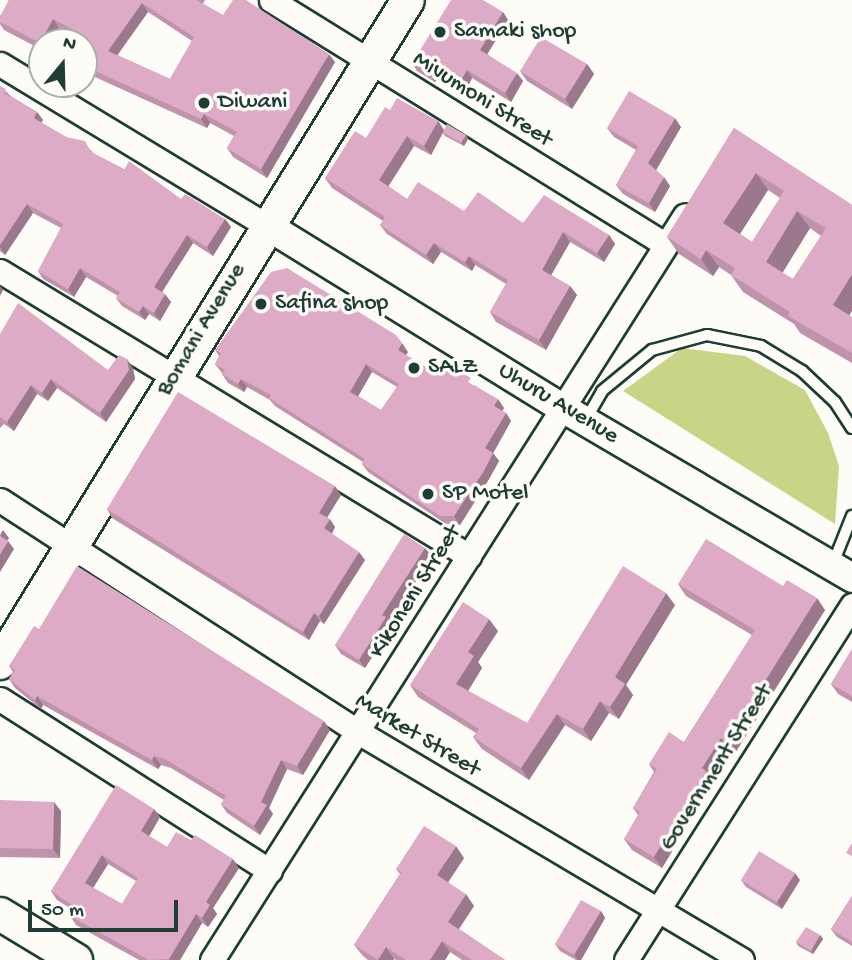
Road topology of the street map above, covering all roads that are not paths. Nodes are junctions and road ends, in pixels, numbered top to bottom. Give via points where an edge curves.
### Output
1 (271, 0) edge
2 (408, 0) edge
3 (369, 61) junction
4 (0, 64) edge
5 (695, 201) edge
6 (266, 225) junction
7 (666, 244) junction
8 (0, 271) edge
9 (173, 378) junction
10 (561, 407) junction
11 (585, 421) junction
12 (852, 428) edge
13 (0, 500) edge
14 (852, 516) edge
15 (73, 546) junction
16 (469, 556) junction
17 (842, 572) edge
18 (852, 605) edge
19 (0, 663) edge
20 (0, 699) edge
21 (360, 733) junction
22 (270, 872) junction
23 (657, 911) junction
24 (0, 914) edge
25 (76, 960) edge
26 (212, 960) edge
27 (626, 960) edge
28 (742, 960) edge

1 - 3 street, Mivumoni Street
2 - 3 main road, Bomani Avenue
3 - 6 main road, Bomani Avenue
3 - 7 street, Mivumoni Street
4 - 6 street
5 - 7 street, Kikoneni Street
6 - 9 main road, Bomani Avenue
6 - 10 street, Uhuru Avenue
7 - 10 street, Kikoneni Street
8 - 9 street
9 - 15 main road, Bomani Avenue
9 - 16 street
10 - 11 street, Uhuru Avenue
10 - 16 street, Kikoneni Street
11 - 12 lane via 602,391 652,350 707,335 761,346 802,370 835,402
11 - 17 street, Uhuru Avenue
13 - 15 street, Market Street
14 - 17 lane
15 - 19 main road, Bomani Avenue
15 - 21 street, Market Street
16 - 21 street, Kikoneni Street
18 - 23 street, Government Street
20 - 22 street
21 - 22 street, Kikoneni Street
21 - 23 street, Market Street
22 - 26 street, Kikoneni Street
23 - 27 street, Government Street
23 - 28 street, Market Street
24 - 25 main road

